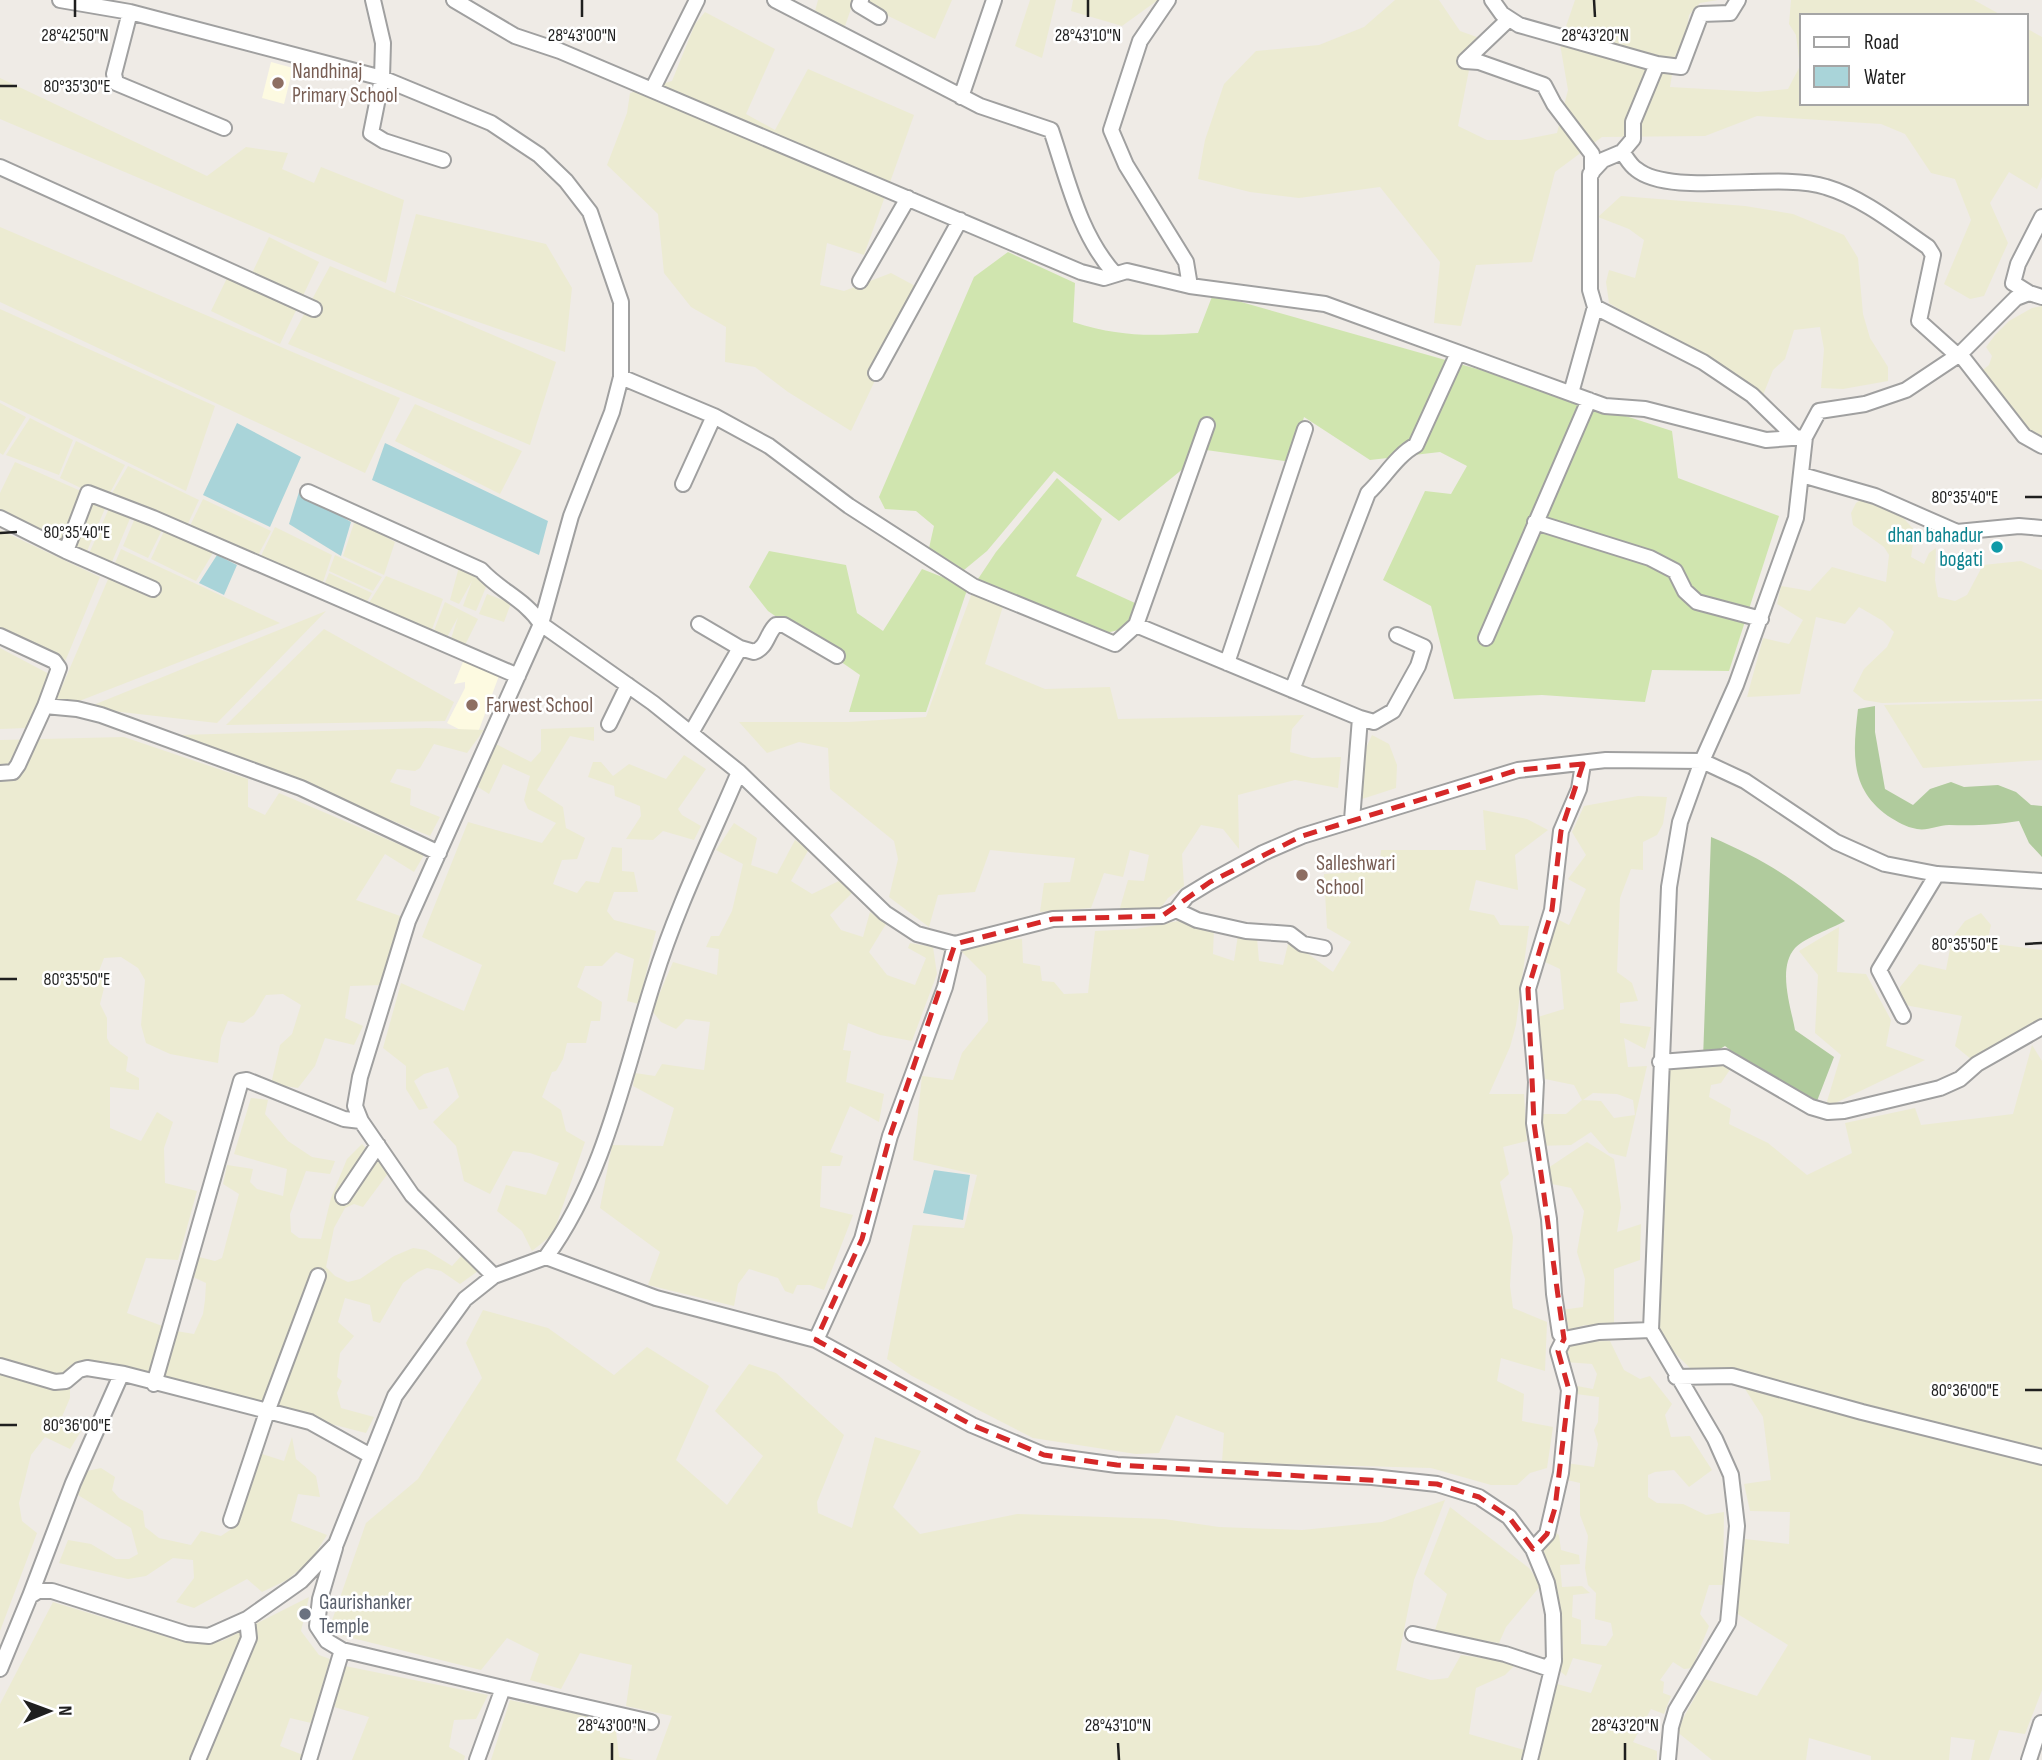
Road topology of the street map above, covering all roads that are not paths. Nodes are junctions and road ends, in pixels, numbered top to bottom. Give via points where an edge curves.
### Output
1 (60, 0) edge
2 (373, 0) edge
3 (455, 0) edge
4 (696, 0) edge
5 (775, 0) edge
6 (861, 0) edge
7 (994, 0) edge
8 (1168, 0) edge
9 (1492, 0) edge
10 (1738, 0) edge
11 (89, 3) edge
12 (130, 12) junction
13 (879, 17) dead end
14 (1509, 19) junction
15 (1657, 64) junction
16 (382, 78) junction
17 (652, 90) junction
18 (961, 97) junction
19 (224, 128) dead end
20 (1622, 152) junction
21 (443, 160) dead end
22 (0, 167) edge
23 (1592, 173) junction
24 (908, 198) junction
25 (2042, 217) edge
26 (960, 219) junction
27 (1115, 274) junction
28 (860, 281) dead end
29 (1190, 286) junction
30 (2036, 295) edge
31 (1595, 307) junction
32 (314, 309) dead end
33 (1458, 353) junction
34 (1959, 355) junction
35 (876, 373) dead end
36 (621, 377) junction
37 (1571, 393) junction
38 (1589, 400) junction
39 (714, 416) junction
40 (1207, 425) dead end
41 (1305, 429) dead end
42 (1799, 436) junction
43 (2042, 446) edge
44 (1801, 475) junction
45 (683, 484) dead end
46 (308, 492) dead end
47 (0, 519) edge
48 (1535, 522) junction
49 (2042, 528) edge
50 (66, 551) junction
51 (153, 589) dead end
52 (1761, 619) junction
53 (541, 624) junction
54 (699, 624) dead end
55 (1136, 625) junction
56 (1397, 635) dead end
57 (0, 636) edge
58 (1486, 638) dead end
59 (740, 648) junction
60 (838, 656) dead end
61 (1227, 663) junction
62 (518, 676) junction
63 (628, 685) junction
64 (1293, 690) junction
65 (45, 706) junction
66 (1360, 718) junction
67 (609, 724) dead end
68 (691, 733) junction
69 (1702, 761) junction
70 (1583, 764) junction
71 (739, 772) junction
72 (0, 774) edge
73 (1352, 820) junction
74 (439, 853) junction
75 (1937, 874) junction
76 (2042, 881) edge
77 (1176, 910) junction
78 (955, 944) junction
79 (1324, 947) dead end
80 (1903, 1016) dead end
81 (2042, 1027) edge
82 (1660, 1062) junction
83 (361, 1121) junction
84 (378, 1145) junction
85 (343, 1198) dead end
86 (546, 1257) junction
87 (318, 1276) dead end
88 (494, 1276) junction
89 (1651, 1330) junction
90 (1564, 1339) junction
91 (816, 1340) junction
92 (0, 1366) edge
93 (121, 1375) junction
94 (1676, 1377) junction
95 (154, 1384) junction
96 (267, 1412) junction
97 (371, 1456) junction
98 (2042, 1457) edge
99 (231, 1520) dead end
100 (336, 1544) junction
101 (1533, 1549) junction
102 (30, 1597) junction
103 (247, 1619) junction
104 (1412, 1634) dead end
105 (342, 1650) junction
106 (1554, 1659) junction
107 (0, 1670) edge
108 (503, 1688) junction
109 (651, 1722) dead end
110 (2041, 1723) edge
111 (198, 1760) edge
112 (309, 1760) edge
113 (477, 1760) edge
114 (1531, 1760) edge
115 (1668, 1760) edge
116 (2029, 1760) edge

1 - 11 street
2 - 16 street via 383,43
3 - 17 street via 515,36
4 - 17 street
5 - 18 street
6 - 13 street via 859,5
7 - 18 street
8 - 29 street via 1140,41 1111,130 1126,165 1186,262
9 - 14 street
10 - 15 street via 1730,13 1701,14 1681,67
11 - 12 street
12 - 16 street
12 - 19 street via 114,74 116,83
14 - 15 street
14 - 23 street via 1465,61 1544,85 1592,153
15 - 20 street via 1633,122 1633,139
16 - 21 street via 371,133
16 - 36 street via 491,123 539,155 566,181 590,212 621,302
17 - 24 street
18 - 27 street via 1051,130 1083,225
20 - 23 street via 1603,160
20 - 34 street via 1636,169 1662,178 1825,186 1864,204 1928,247 1933,255 1919,321
22 - 32 street
23 - 31 street via 1590,290
24 - 26 street
24 - 28 street
25 - 30 street via 2013,283
26 - 27 street via 1081,272 1104,278
26 - 35 street
27 - 29 street via 1127,271
29 - 33 street via 1325,304
30 - 34 street via 2015,298
31 - 37 street
31 - 42 street via 1703,362 1752,395
33 - 37 street
33 - 64 street via 1416,445 1404,451 1368,493
34 - 42 street via 1906,390 1865,404 1819,411
34 - 43 street via 2024,436
36 - 39 street
36 - 53 street via 571,516
37 - 38 street
38 - 42 street via 1645,409 1766,440
38 - 48 street
39 - 45 street
39 - 55 street via 769,446 849,506 973,586 1115,644
40 - 55 street
41 - 61 street
42 - 44 street
44 - 49 street via 1875,496 1956,531
44 - 52 street via 1796,518
46 - 53 street via 481,570 496,586 530,607
47 - 50 street
48 - 52 street via 1650,558 1675,571 1697,602
48 - 58 street
50 - 51 street
50 - 62 street via 86,497 92,494
52 - 69 street
53 - 62 street
53 - 63 street
54 - 59 street
55 - 61 street
56 - 66 street via 1424,647 1418,666 1393,711 1374,722
57 - 65 street via 60,668
59 - 60 street via 758,652 776,625 783,625
59 - 68 street
61 - 64 street
62 - 74 street
63 - 67 street
63 - 68 street
64 - 66 street
65 - 72 street via 18,765 13,772
65 - 74 street via 101,715 301,788
66 - 73 street
68 - 71 street
69 - 70 street via 1656,758
69 - 75 street via 1745,781 1836,842 1885,864
69 - 82 street via 1680,822 1670,887
70 - 73 street via 1518,770
70 - 90 street via 1579,789 1561,831 1552,910 1528,989 1536,1082 1534,1123 1549,1220 1554,1294
71 - 78 street via 885,913 917,934
71 - 86 street via 654,978 618,1104 569,1225
73 - 77 street via 1263,853 1187,896
74 - 83 street via 408,921 360,1077 355,1106
75 - 76 street
75 - 80 street via 1878,970
77 - 78 street via 1162,916 1053,919
77 - 79 street via 1216,925 1290,934 1303,944
78 - 91 street via 945,987 890,1136 862,1238
81 - 82 street via 1940,1088 1844,1111 1811,1107 1724,1057
82 - 89 street
83 - 84 street
83 - 95 street via 241,1081
84 - 85 street
84 - 88 street via 412,1195
86 - 88 street
86 - 91 street via 656,1298
87 - 96 street
88 - 97 street via 465,1300 395,1396
89 - 90 street
89 - 94 street
90 - 101 street via 1558,1351 1569,1390 1561,1473 1547,1534
91 - 101 street via 972,1425 1044,1455 1117,1465 1307,1472 1437,1484 1479,1497 1509,1517
92 - 93 street via 55,1382 87,1368
93 - 95 street
93 - 102 street
94 - 98 street via 1732,1376
94 - 115 street via 1715,1439 1731,1475 1737,1526 1728,1623 1676,1710
95 - 96 street
96 - 97 street via 310,1422
96 - 99 street
97 - 100 street
100 - 103 street via 300,1581
100 - 105 street via 317,1626 327,1641
101 - 106 street via 1553,1614
102 - 103 street via 38,1591 52,1591 187,1634 209,1636
102 - 107 street
103 - 111 street via 249,1638
104 - 106 street via 1547,1668
105 - 108 street
105 - 112 street
106 - 114 street
108 - 109 street
108 - 113 street
110 - 116 street

